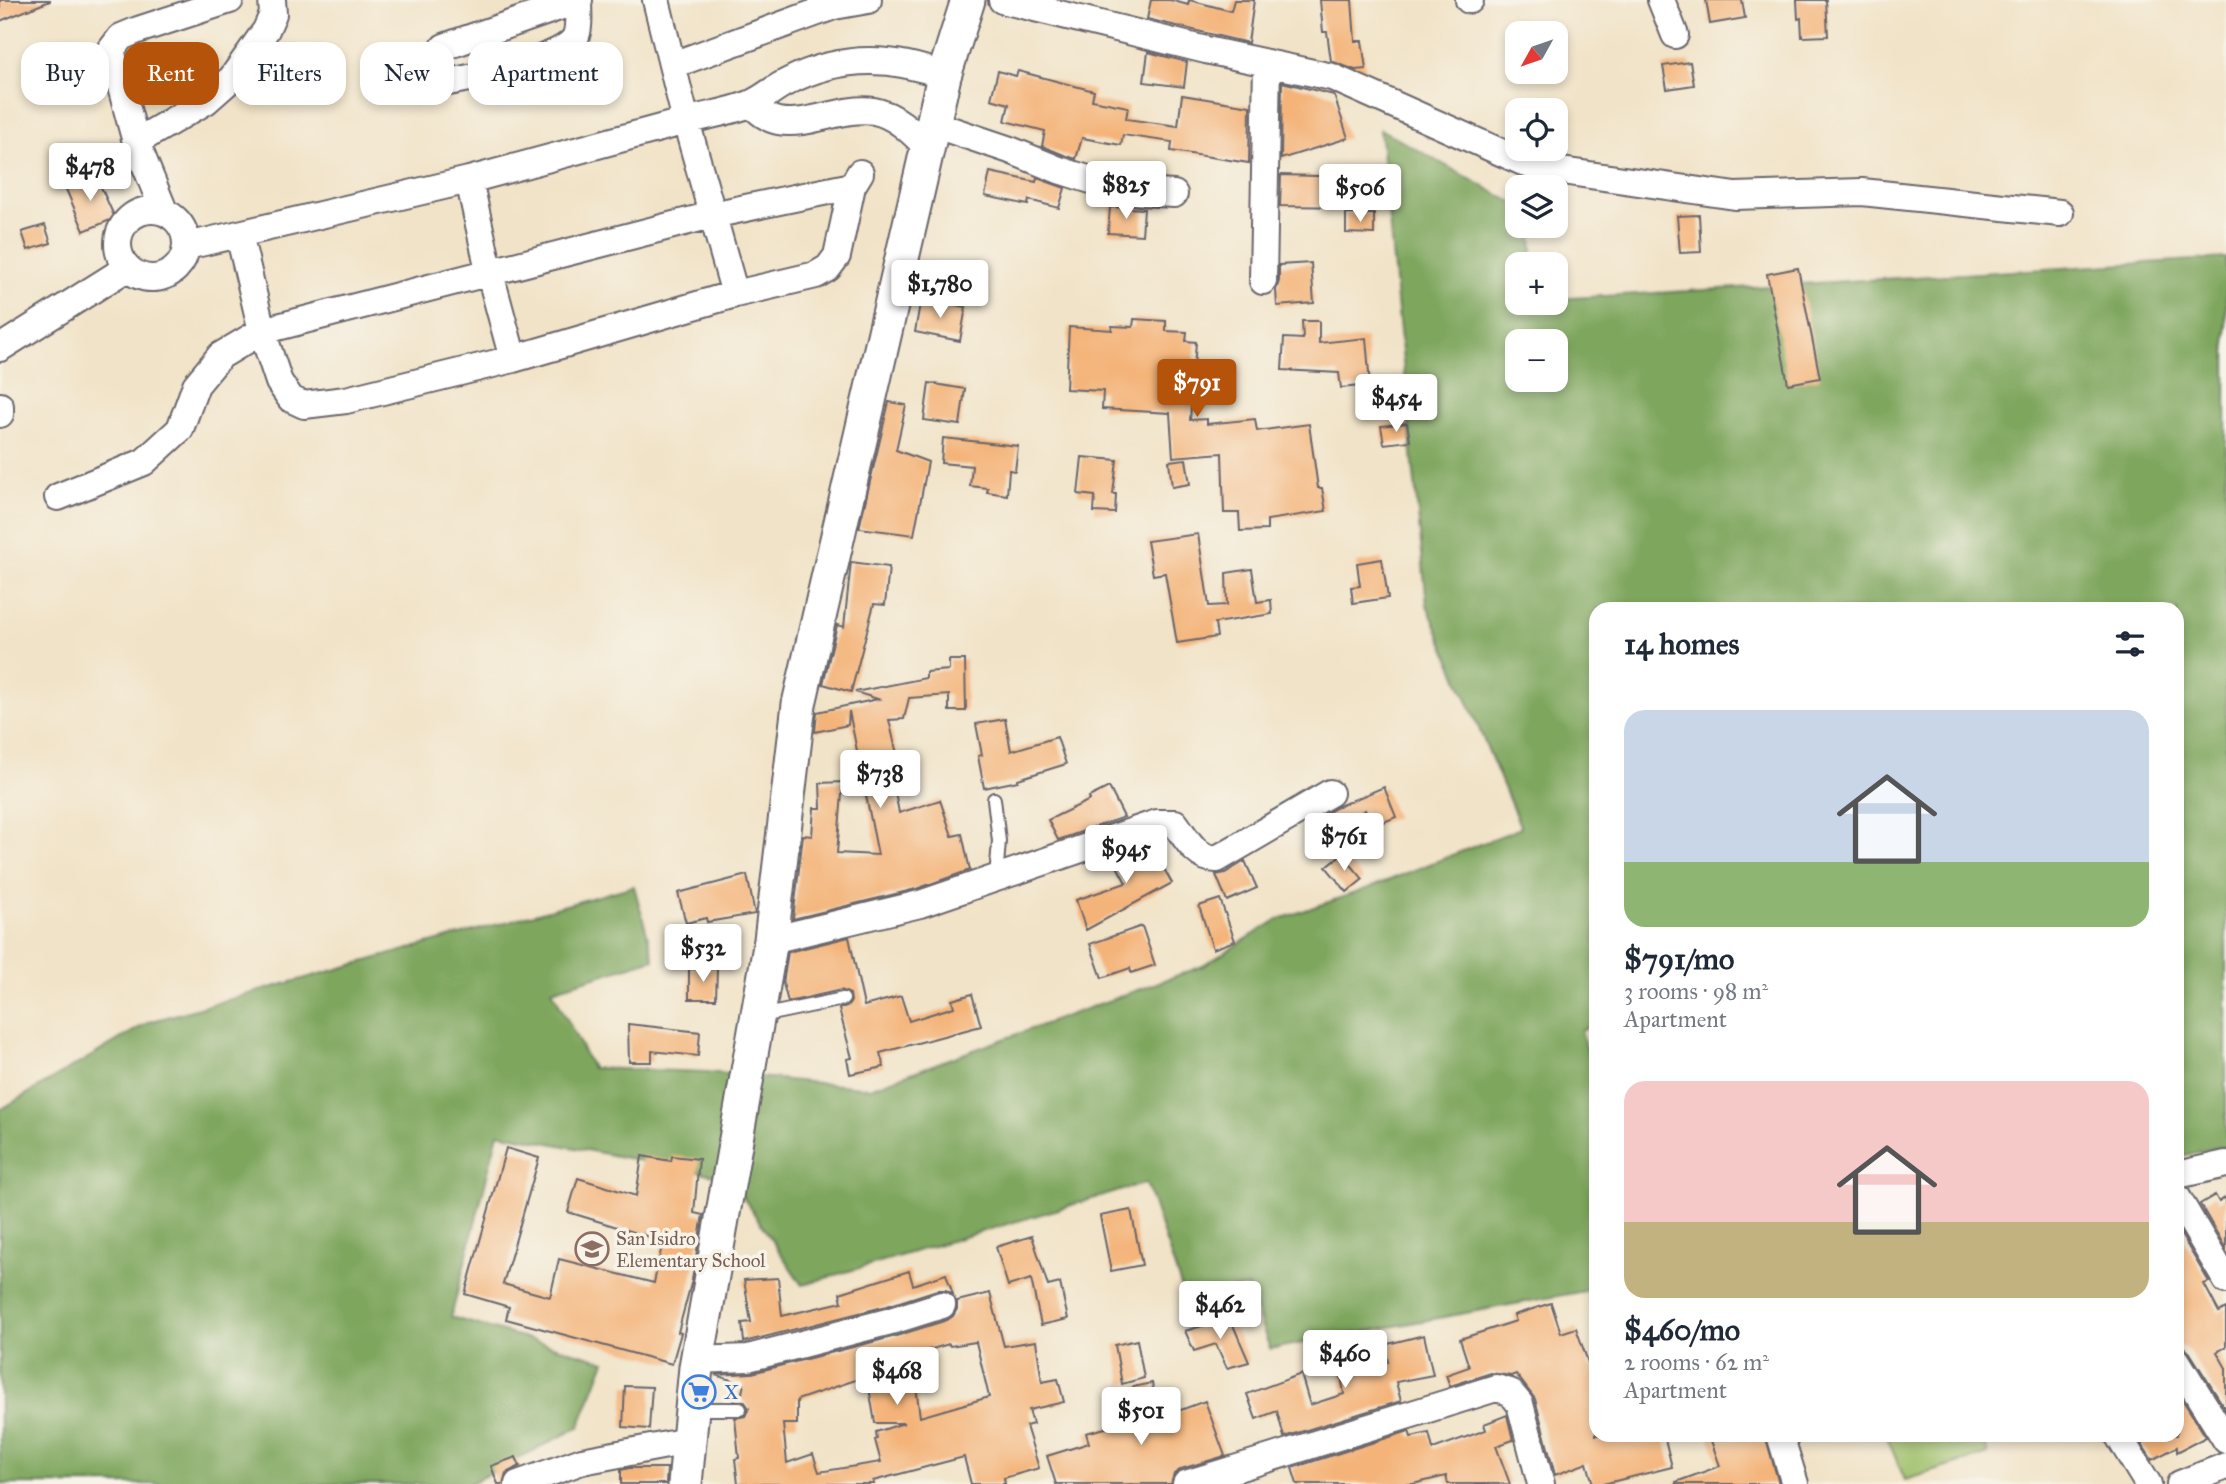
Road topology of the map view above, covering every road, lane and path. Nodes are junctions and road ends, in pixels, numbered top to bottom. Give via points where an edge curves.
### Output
1 (230, 0) edge
2 (272, 0) edge
3 (579, 0) edge
4 (656, 0) edge
5 (868, 0) edge
6 (968, 0) edge
7 (1002, 0) edge
8 (1661, 0) edge
9 (1675, 35) dead end
10 (1267, 63) junction
11 (673, 65) junction
12 (944, 76) junction
13 (751, 104) junction
14 (687, 121) junction
15 (930, 136) junction
16 (136, 142) junction
17 (469, 180) junction
18 (1174, 194) dead end
19 (164, 211) junction
20 (2060, 213) dead end
21 (712, 215) junction
22 (239, 233) junction
23 (187, 246) junction
24 (127, 268) junction
25 (489, 270) junction
26 (1263, 281) dead end
27 (735, 294) junction
28 (262, 331) junction
29 (0, 348) edge
30 (513, 359) junction
31 (0, 405) edge
32 (0, 414) edge
33 (58, 497) dead end
34 (1329, 793) dead end
35 (994, 799) dead end
36 (996, 879) junction
37 (771, 940) junction
38 (843, 999) dead end
39 (757, 1017) junction
40 (2226, 1164) edge
41 (2184, 1173) edge
42 (2184, 1209) edge
43 (2226, 1280) edge
44 (942, 1305) dead end
45 (697, 1360) junction
46 (2184, 1372) edge
47 (740, 1409) dead end
48 (690, 1425) junction
49 (2226, 1440) edge
50 (1782, 1442) edge
51 (2122, 1442) edge
52 (2226, 1466) edge
53 (518, 1484) edge
54 (685, 1484) edge
55 (1186, 1484) edge
56 (1541, 1484) edge
57 (1795, 1484) edge
58 (2148, 1484) edge
59 (2180, 1484) edge

1 - 16 street via 121,37 111,50
2 - 16 street via 273,14 266,30 232,78 206,101
3 - 3 street via 444,47 433,63 435,75 444,83 456,81 554,54 576,36
4 - 11 street
5 - 11 street via 834,6
6 - 12 street
7 - 10 street
8 - 9 street
10 - 20 street via 1332,77 1534,167 1735,196 1862,192
10 - 26 street
11 - 14 street
12 - 13 street via 917,65 871,59 816,69
12 - 15 street
13 - 14 street
13 - 15 street via 778,121 876,111
14 - 17 street
14 - 21 street
15 - 18 street via 1010,150 1110,186
15 - 37 street via 799,704
16 - 19 street
17 - 22 street
17 - 25 street
19 - 23 street via 181,224
19 - 24 street via 141,211 123,225 117,246
21 - 25 street
21 - 27 street
21 - 27 street via 857,178 837,256 828,268 816,275
22 - 23 street
22 - 28 street
23 - 24 street via 180,264 164,276 144,277
24 - 29 street
25 - 28 street
25 - 30 street
27 - 30 street
28 - 30 street via 279,382 290,399 304,405 346,400
28 - 33 street via 220,356 195,385 180,429 144,462
31 - 32 street
34 - 36 street via 1217,859 1201,857 1175,823 1157,823
35 - 36 lane via 999,841
36 - 37 street via 920,904
37 - 39 street
38 - 39 lane
39 - 45 street
40 - 41 street
42 - 43 street
44 - 45 street via 748,1358
45 - 48 street
46 - 49 street
47 - 48 lane
48 - 53 street
48 - 54 street
50 - 57 street
51 - 58 street
52 - 59 street
55 - 56 street via 1496,1388 1510,1392 1520,1404

